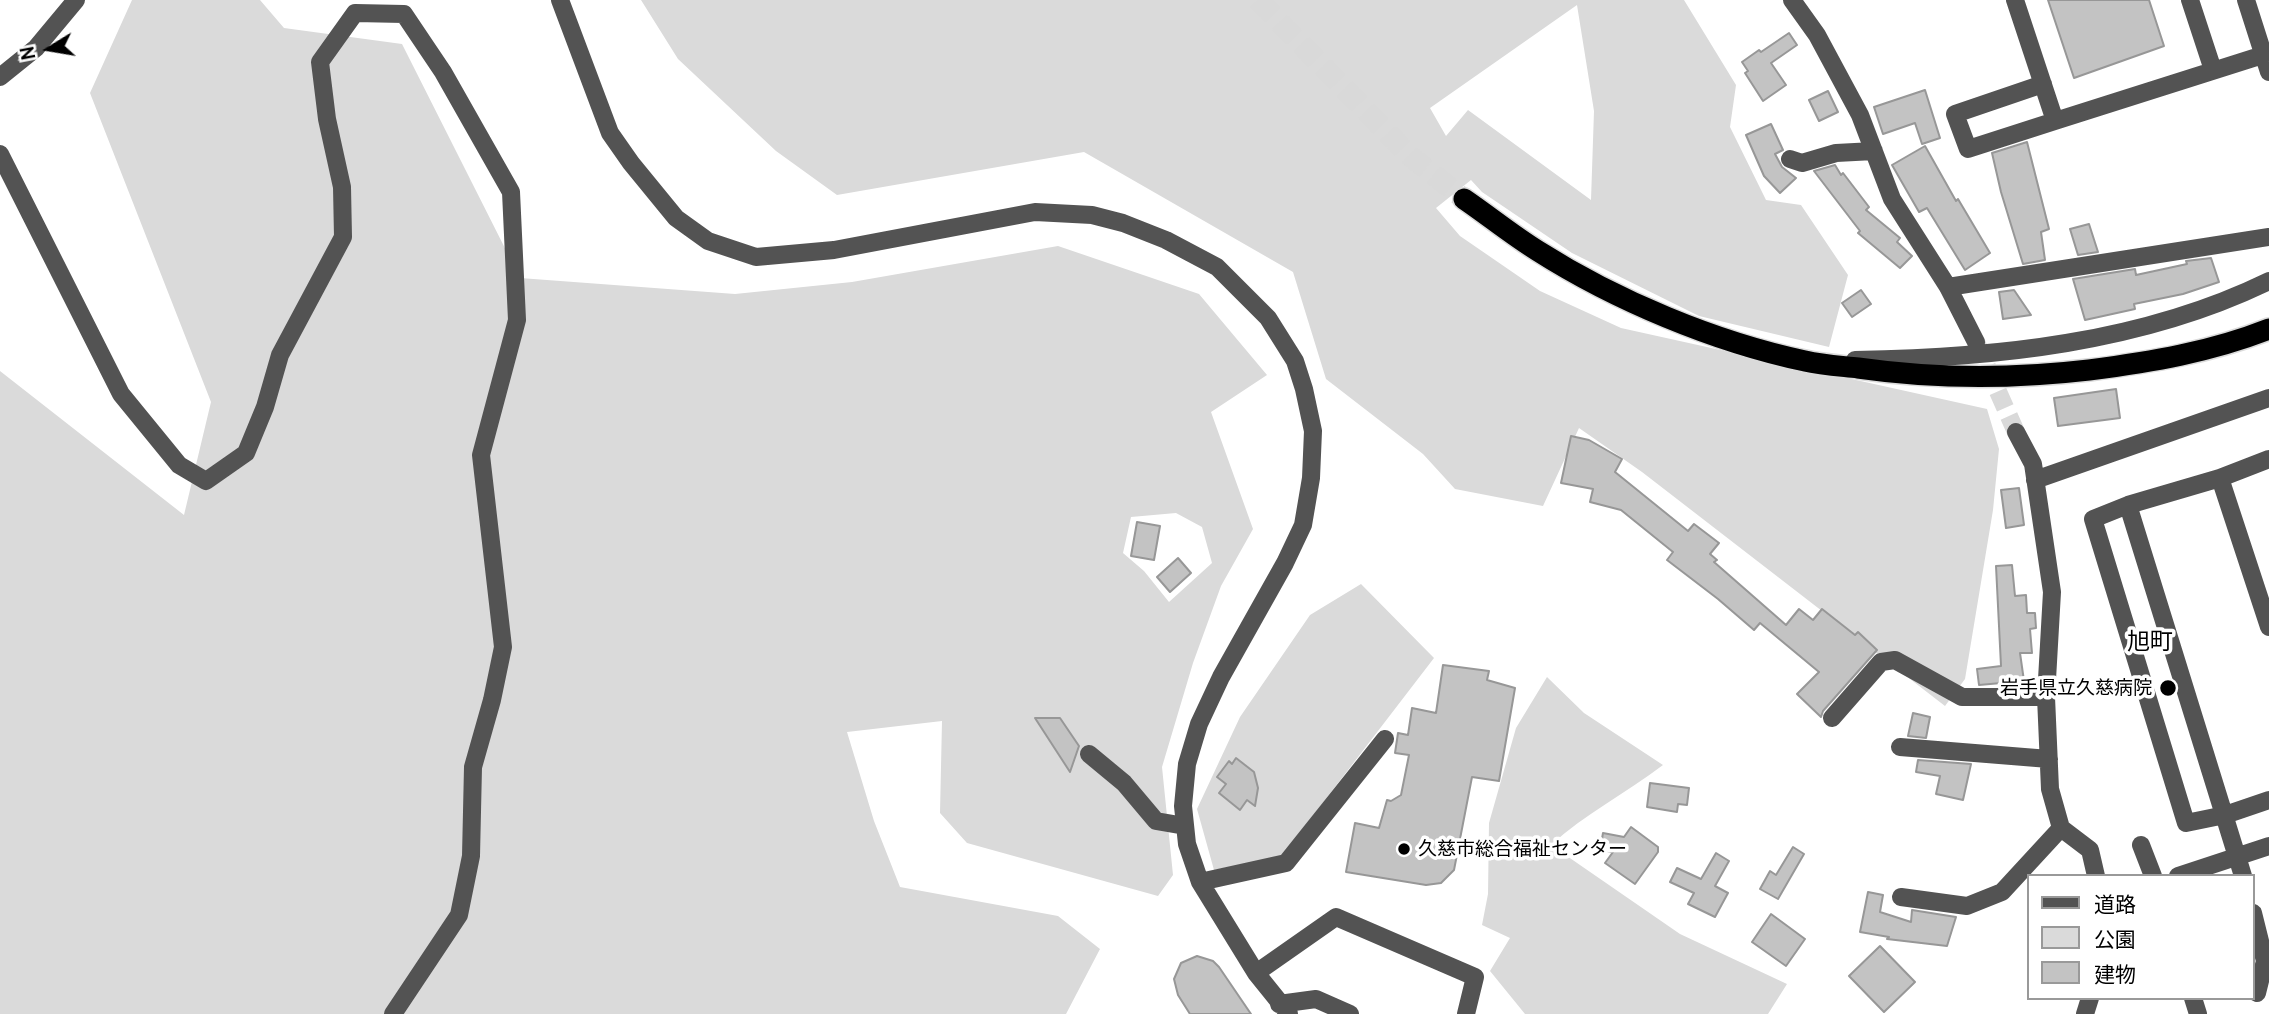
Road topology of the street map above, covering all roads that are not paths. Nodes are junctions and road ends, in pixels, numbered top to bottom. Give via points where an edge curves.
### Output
1 (76, 0) edge
2 (560, 0) edge
3 (1792, 0) edge
4 (2015, 0) edge
5 (2190, 0) edge
6 (2246, 0) edge
7 (2268, 67) edge
8 (2213, 70) junction
9 (0, 77) edge
10 (2043, 84) junction
11 (2055, 121) junction
12 (1874, 151) junction
13 (0, 153) edge
14 (1790, 159) dead end
15 (1464, 199) tunnel mouth
16 (2269, 237) edge
17 (2269, 281) edge
18 (1948, 287) junction
19 (2269, 329) edge
20 (1976, 342) tunnel mouth
21 (1806, 361) junction
22 (2269, 398) edge
23 (2016, 432) tunnel mouth
24 (2269, 459) edge
25 (2220, 478) junction
26 (2035, 480) junction
27 (2128, 505) junction
28 (2269, 627) edge
29 (2046, 697) junction
30 (1832, 718) dead end
31 (1385, 738) dead end
32 (1900, 747) dead end
33 (1089, 754) dead end
34 (2049, 759) junction
35 (2269, 800) edge
36 (2225, 814) junction
37 (1185, 826) junction
38 (2061, 828) junction
39 (2141, 845) dead end
40 (2269, 846) edge
41 (2237, 857) junction
42 (2096, 874) edge
43 (2152, 874) edge
44 (2184, 874) edge
45 (2242, 874) edge
46 (1200, 882) junction
47 (1901, 897) dead end
48 (2255, 921) edge
49 (1256, 973) junction
50 (2257, 993) dead end
51 (1284, 1009) edge
52 (393, 1014) edge
53 (1350, 1014) edge
54 (1466, 1014) edge

1 - 9 street via 36,48
2 - 37 street via 610,132 676,218 708,241 756,257 835,250 1035,212 1092,215 1156,236 1217,267 1268,318 1295,361 1309,410 1311,478 1303,525 1199,724 1187,764
3 - 12 street via 1860,115
4 - 10 street
5 - 8 street
6 - 7 street
7 - 8 street
8 - 11 street
10 - 11 street
10 - 11 street via 1955,114 1968,149
12 - 14 street via 1836,153 1802,163
12 - 18 street via 1892,199
13 - 52 street via 121,394 179,465 205,481 246,453 280,355 343,237 342,187 320,62 355,13 404,13 511,192 517,320 481,455 503,647 473,767 471,856 459,915
15 - 21 highway via 1538,251 1600,285 1671,318
16 - 18 street
17 - 21 street via 2231,300 2103,336 1916,359
18 - 20 street
19 - 21 highway via 2161,360 2051,374 1960,378
22 - 26 street
23 - 26 street via 2033,464
24 - 25 street
25 - 27 street
25 - 28 street
26 - 29 street via 2052,592
27 - 36 street
27 - 36 street via 2093,519 2186,823
29 - 30 street via 1962,697 1895,660 1881,662
29 - 34 street
31 - 46 street via 1286,863
32 - 34 street
33 - 37 street via 1124,783 1156,821
34 - 38 street via 2050,789
35 - 36 street
36 - 41 street
37 - 46 street
38 - 42 street via 2090,850
38 - 47 street via 2002,892 1967,906
39 - 43 street
40 - 41 street
41 - 44 street
41 - 45 street
46 - 49 street
48 - 50 street via 2265,961
49 - 51 street
49 - 54 street via 1336,917 1475,977
51 - 53 street via 1316,999

